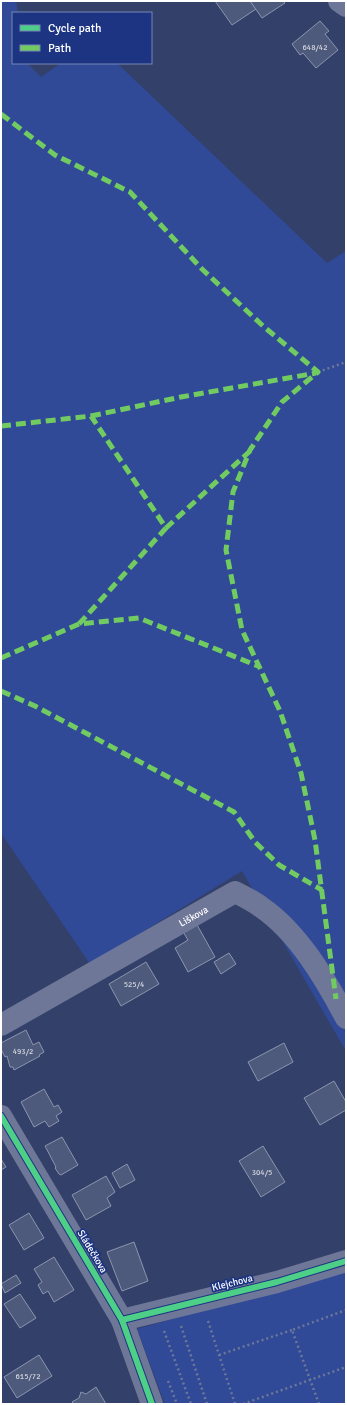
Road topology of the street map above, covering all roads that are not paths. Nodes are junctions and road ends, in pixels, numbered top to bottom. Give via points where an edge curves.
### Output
1 (339, 1) edge
2 (346, 6) edge
3 (346, 1018) edge
4 (1, 1025) edge
5 (1, 1116) edge
6 (346, 1261) edge
7 (122, 1320) junction
8 (152, 1404) edge

1 - 2 street
3 - 4 street, Liškova via 306,954 283,925 261,906 235,892
5 - 7 street, Sládečkova
6 - 7 street, Klejchova via 277,1282
7 - 8 street, Sládečkova

